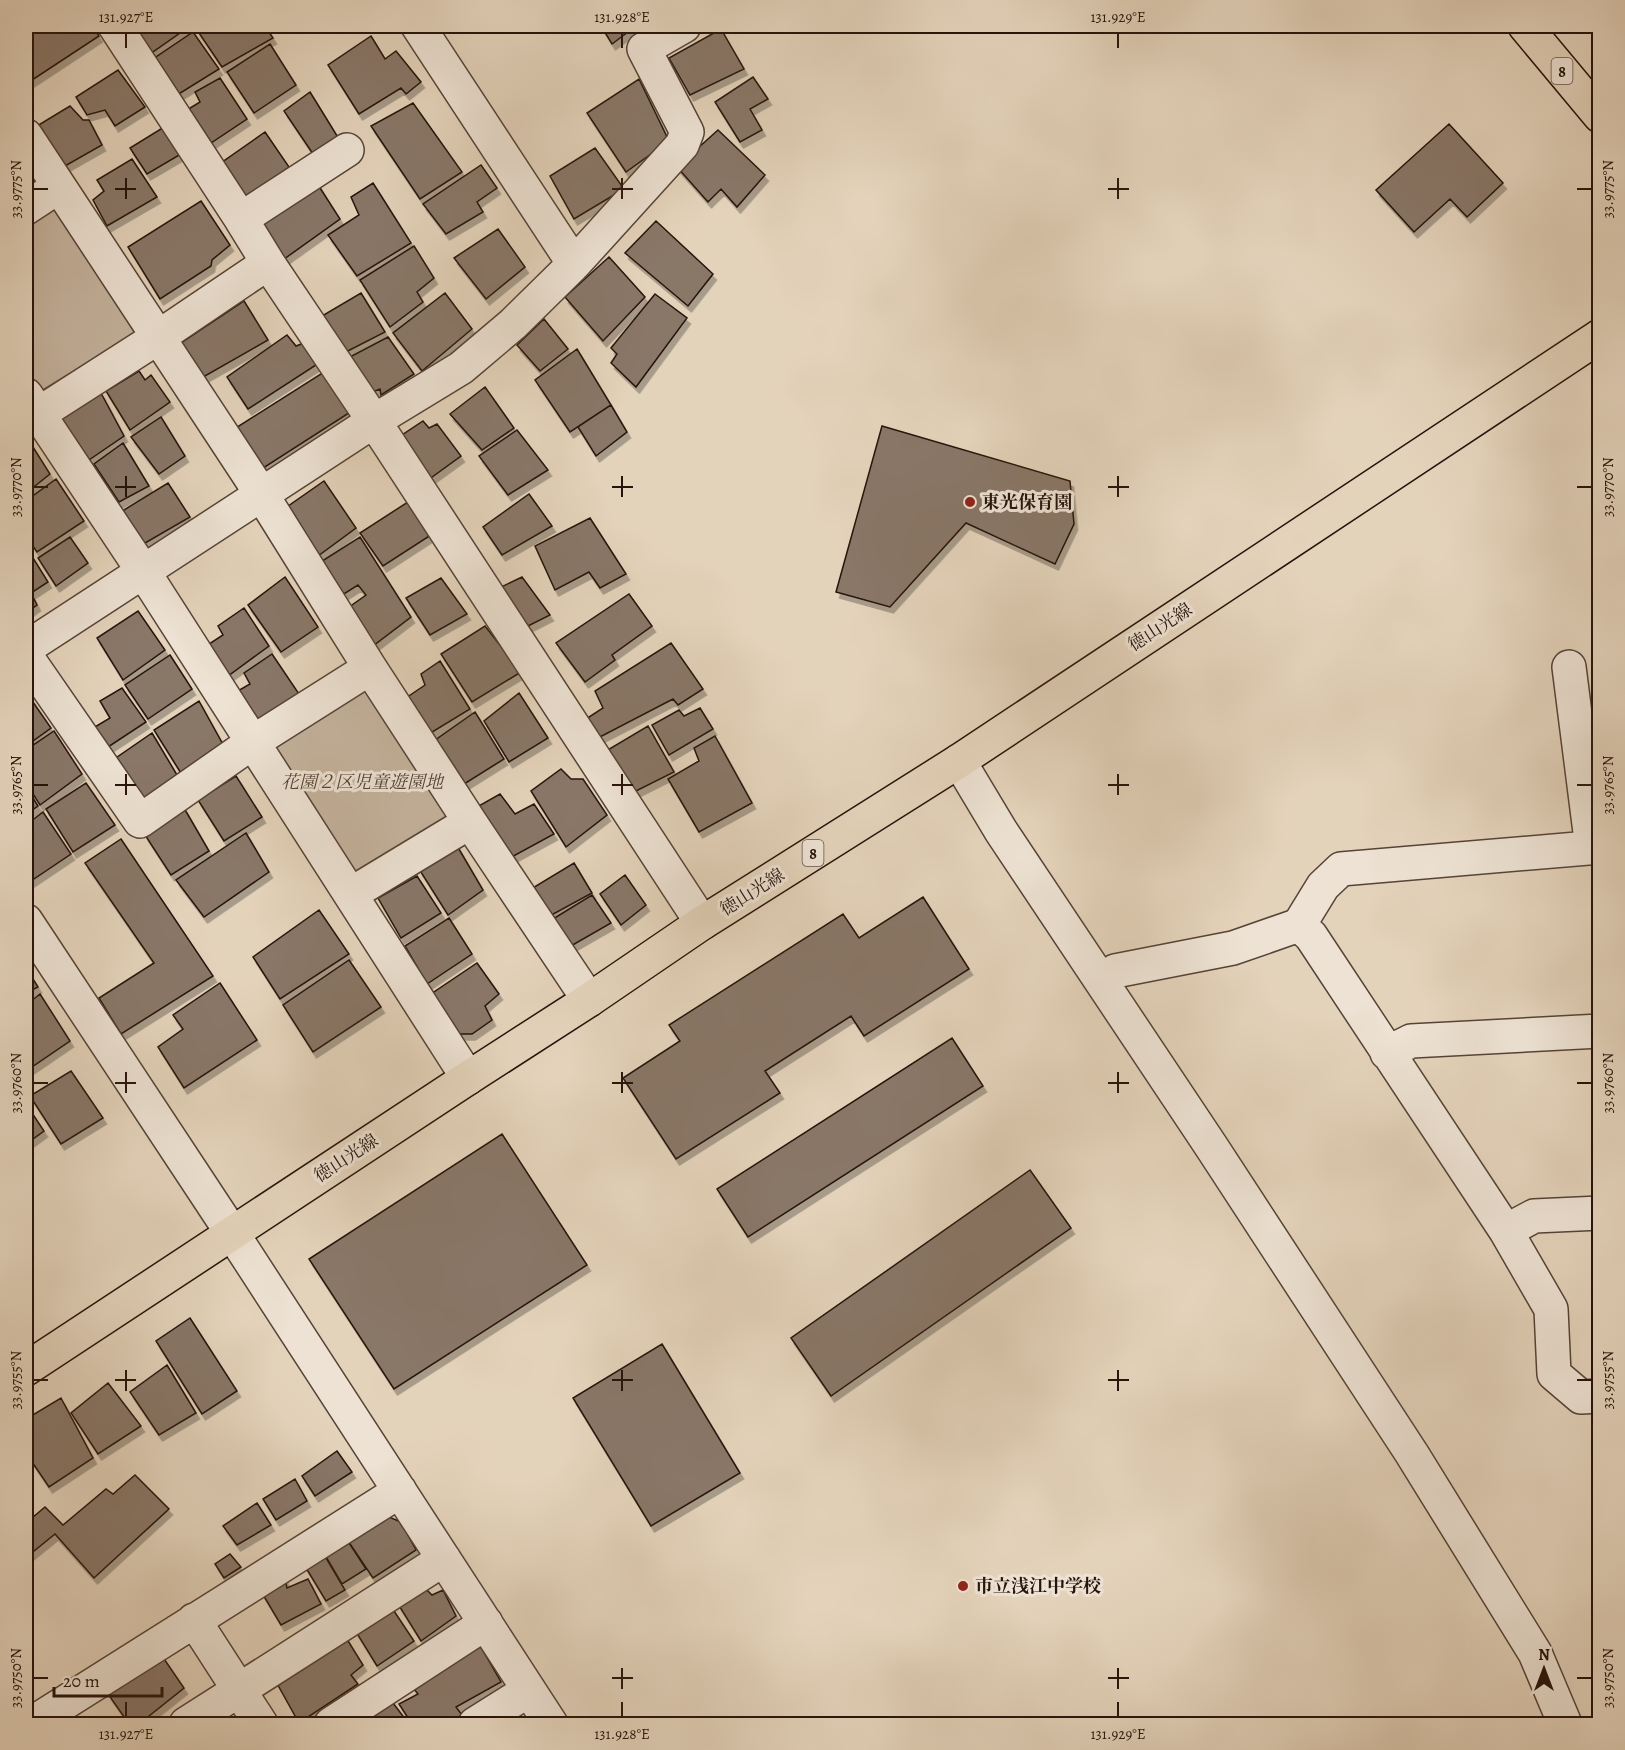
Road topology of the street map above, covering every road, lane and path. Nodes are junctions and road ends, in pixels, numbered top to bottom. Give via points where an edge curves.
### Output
1 (115, 26) edge
2 (418, 26) edge
3 (684, 26) edge
4 (1525, 26) edge
5 (1599, 116) edge
6 (26, 135) edge
7 (346, 150) dead end
8 (58, 187) junction
9 (26, 208) edge
10 (241, 219) junction
11 (268, 263) junction
12 (574, 264) junction
13 (1599, 336) edge
14 (157, 338) junction
15 (30, 410) edge
16 (374, 421) junction
17 (262, 495) junction
18 (143, 571) junction
19 (26, 648) edge
20 (26, 656) edge
21 (1569, 667) dead end
22 (370, 668) junction
23 (253, 742) junction
24 (958, 761) junction
25 (470, 822) junction
26 (1596, 847) edge
27 (351, 894) junction
28 (26, 921) edge
29 (702, 924) junction
30 (1299, 925) junction
31 (1102, 981) junction
32 (589, 1000) junction
33 (1599, 1031) edge
34 (1387, 1053) junction
35 (468, 1078) junction
36 (1599, 1213) edge
37 (1506, 1232) junction
38 (232, 1233) junction
39 (26, 1370) edge
40 (1599, 1396) edge
41 (400, 1491) junction
42 (444, 1559) junction
43 (194, 1620) junction
44 (486, 1623) junction
45 (238, 1690) junction
46 (529, 1690) junction
47 (31, 1725) edge
48 (186, 1725) edge
49 (261, 1725) edge
50 (331, 1725) edge
51 (475, 1725) edge
52 (551, 1725) edge
53 (1565, 1725) edge

1 - 10 street
2 - 12 street
3 - 12 street via 644,49 687,132 682,146
4 - 5 main road, 8
6 - 8 street
7 - 10 street
8 - 9 street
8 - 14 street
10 - 11 street
11 - 14 street
11 - 16 street
12 - 16 street via 461,368
13 - 24 main road, 徳山光線 / 8
14 - 15 street
14 - 17 street
15 - 18 street
16 - 17 street
16 - 29 street
17 - 18 street
17 - 22 street
18 - 19 street
18 - 23 street
20 - 23 street via 140,821
21 - 26 street
22 - 23 street
22 - 25 street
23 - 27 street
24 - 29 main road, 徳山光線 / 8
24 - 31 street
25 - 27 street
25 - 32 street
26 - 30 street via 1341,869 1323,886
27 - 35 street
28 - 38 street
29 - 32 main road, 徳山光線 / 8
30 - 31 street via 1233,948 1115,970
30 - 34 street via 1311,936
31 - 53 street via 1412,1454 1535,1653
32 - 35 main road, 徳山光線 / 8
33 - 34 street via 1411,1041
34 - 37 street
35 - 38 main road, 徳山光線 / 8
36 - 37 street via 1534,1216
37 - 40 street via 1551,1309 1554,1374 1581,1396
38 - 39 main road, 徳山光線 / 8
38 - 41 street
41 - 42 street
41 - 43 street
42 - 44 street
42 - 45 street
43 - 45 street
43 - 47 street
44 - 46 street
44 - 50 street
45 - 48 street
45 - 49 street
46 - 51 street
46 - 52 street

